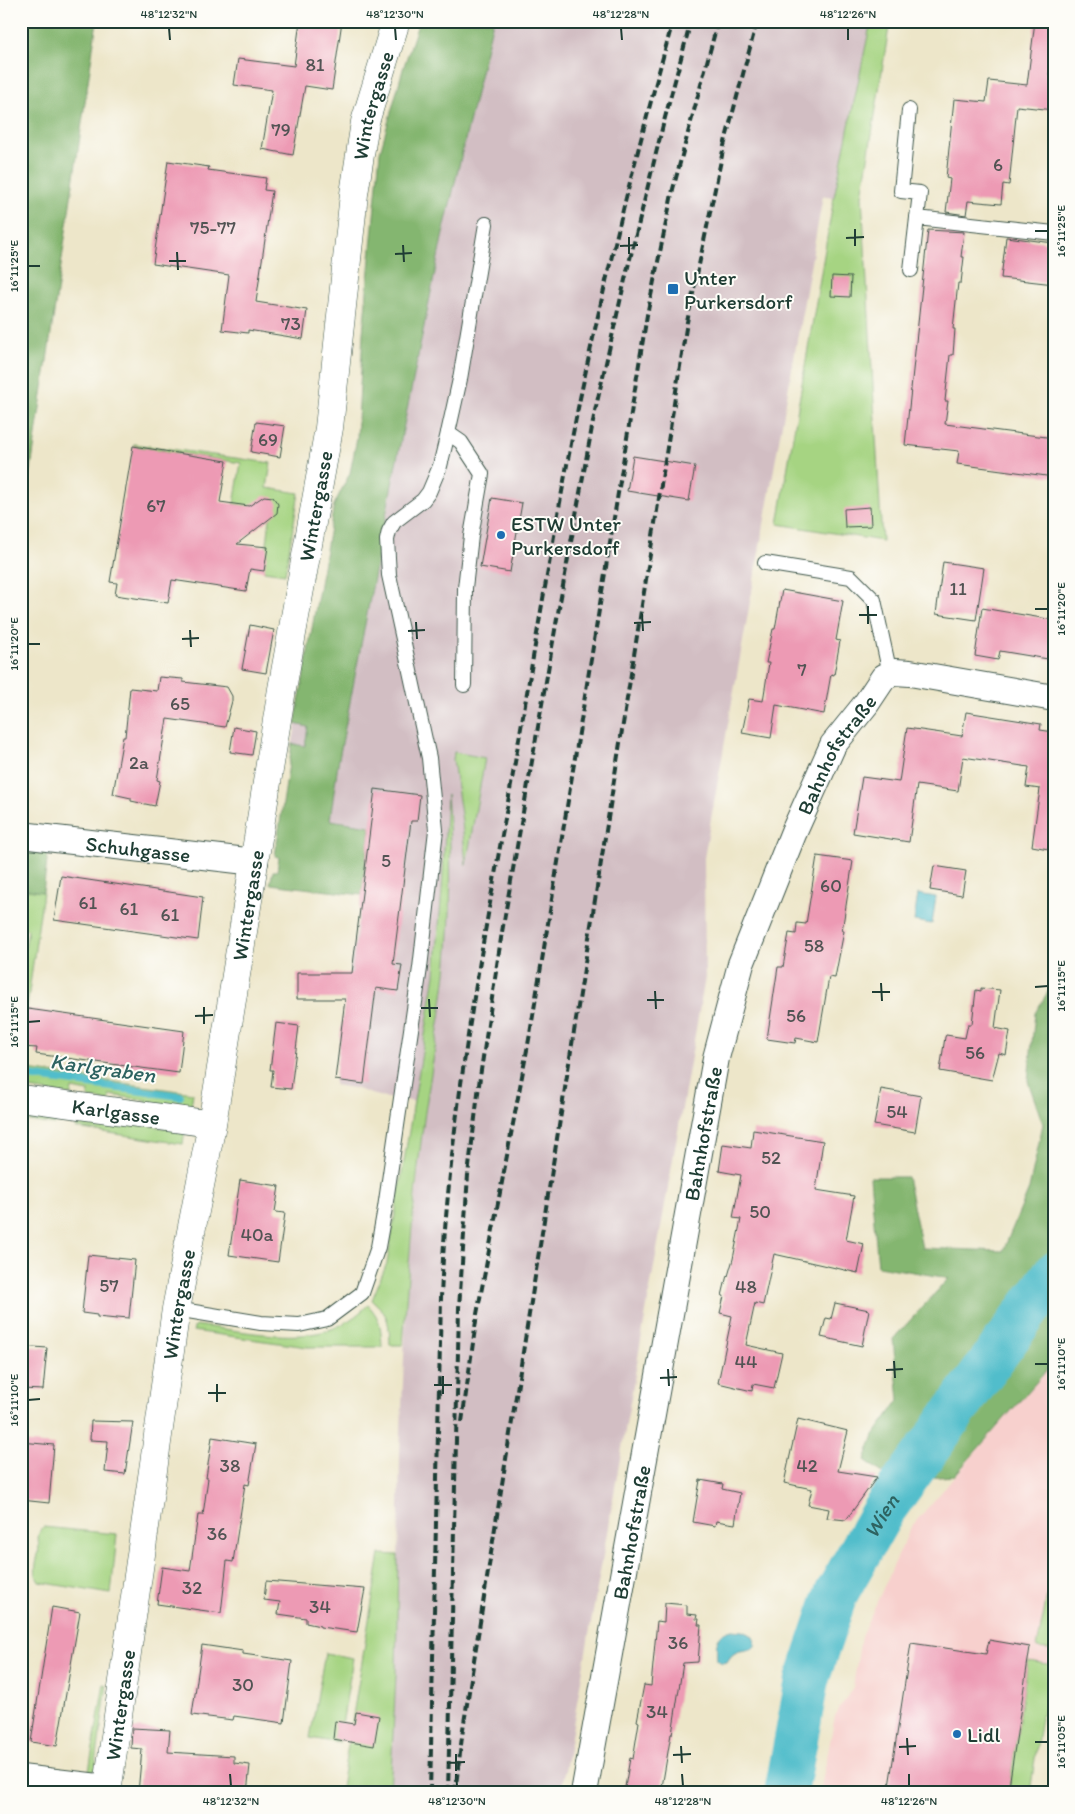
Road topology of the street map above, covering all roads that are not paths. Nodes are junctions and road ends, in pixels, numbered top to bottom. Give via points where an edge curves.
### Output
1 (396, 21) edge
2 (909, 110) dead end
3 (917, 218) junction
4 (486, 224) dead end
5 (1054, 233) edge
6 (911, 270) dead end
7 (448, 433) junction
8 (765, 563) dead end
9 (890, 674) junction
10 (464, 685) dead end
11 (1054, 698) edge
12 (21, 836) edge
13 (255, 862) junction
14 (21, 1098) edge
15 (212, 1124) junction
16 (176, 1309) junction
17 (21, 1778) edge
18 (107, 1790) edge
19 (584, 1793) edge

1 - 13 street, Wintergasse via 362,140 330,420
2 - 3 lane via 900,191 920,193
3 - 5 lane
3 - 6 lane
4 - 7 lane
7 - 10 lane via 461,442 482,474 465,588
7 - 16 lane via 440,466 429,492 394,522 387,540 389,575 429,758 436,830 420,968 378,1247 362,1293 327,1319 299,1325 260,1323
8 - 9 lane via 850,577 874,600
9 - 11 street, Bahnhofstraße via 910,673
9 - 19 street, Bahnhofstraße via 884,676 833,746 793,834 741,964 726,1018 714,1068
12 - 13 street, Schuhgasse
13 - 15 street, Wintergasse
14 - 15 street, Karlgasse
15 - 16 street, Wintergasse
16 - 18 street, Wintergasse
17 - 18 street

